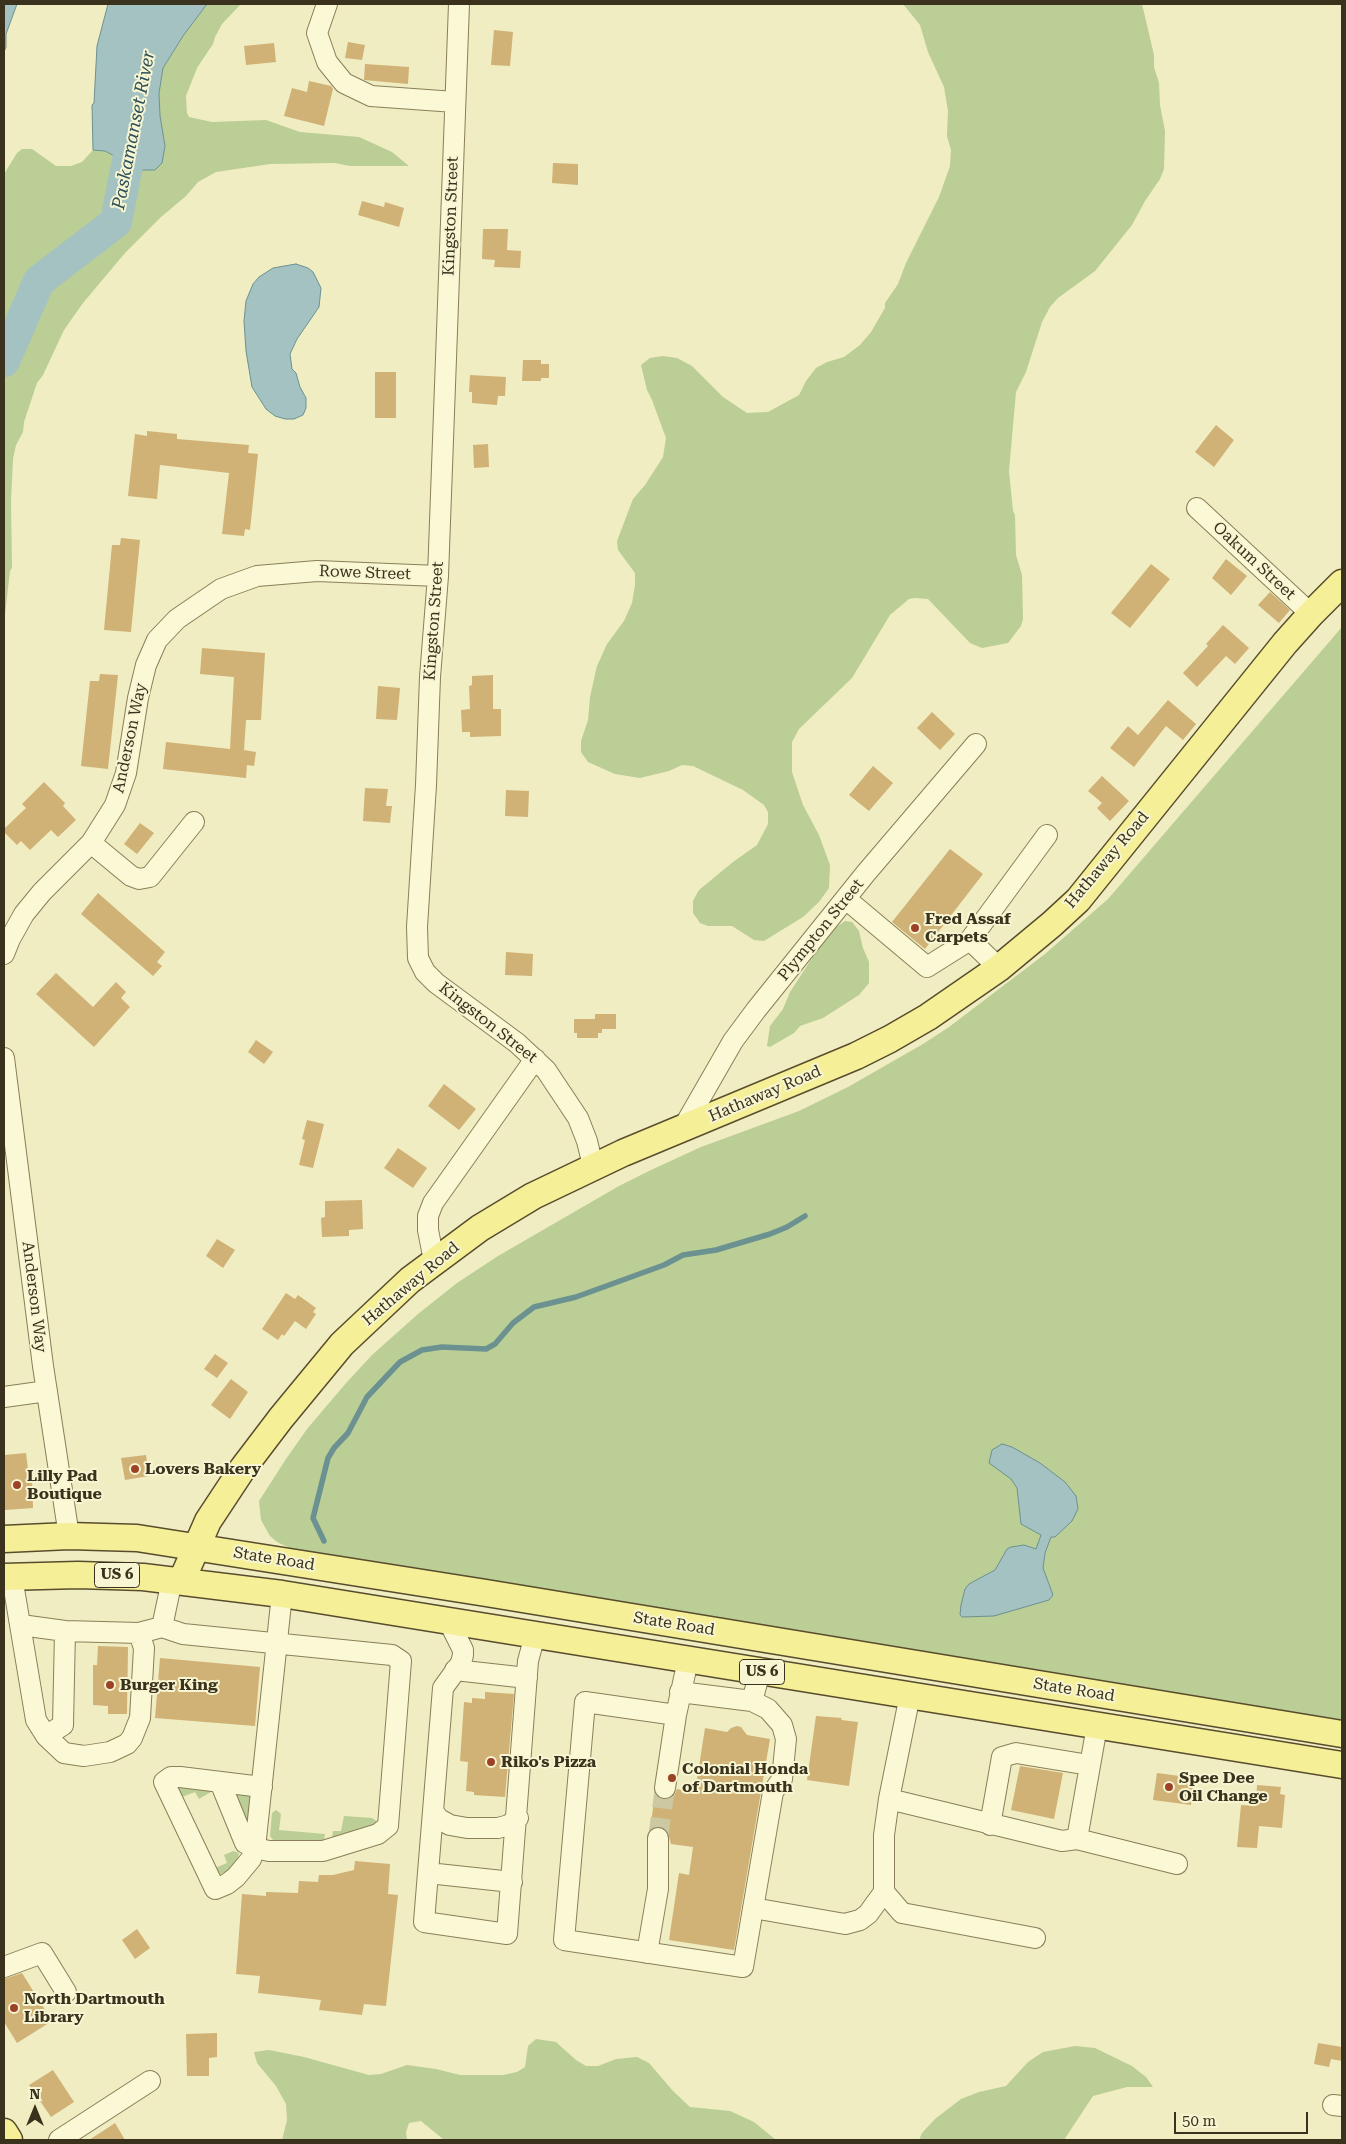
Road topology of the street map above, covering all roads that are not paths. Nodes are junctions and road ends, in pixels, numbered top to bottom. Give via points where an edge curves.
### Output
1 (327, 4) edge
2 (459, 4) edge
3 (455, 102) junction
4 (1197, 508) dead end
5 (291, 572) joint
6 (438, 576) junction
7 (1342, 583) edge
8 (1311, 614) junction
9 (976, 744) dead end
10 (194, 822) dead end
11 (1047, 835) dead end
12 (91, 843) junction
13 (846, 899) junction
14 (970, 940) junction
15 (4, 954) edge
16 (998, 968) junction
17 (4, 1058) edge
18 (535, 1059) junction
19 (683, 1128) junction
20 (9, 1142) edge
21 (593, 1166) junction
22 (434, 1261) junction
23 (47, 1391) junction
24 (4, 1397) edge
25 (69, 1536) junction
26 (4, 1539) edge
27 (196, 1547) junction
28 (8, 1577) edge
29 (177, 1580) junction
30 (282, 1594) junction
31 (448, 1620) junction
32 (21, 1625) junction
33 (162, 1628) junction
34 (65, 1631) junction
35 (139, 1633) junction
36 (535, 1635) junction
37 (277, 1643) junction
38 (688, 1660) junction
39 (916, 1664) junction
40 (456, 1670) junction
41 (760, 1672) junction
42 (527, 1678) junction
43 (680, 1692) junction
44 (910, 1695) junction
45 (752, 1701) junction
46 (676, 1715) junction
47 (1096, 1726) junction
48 (1342, 1734) edge
49 (48, 1739) junction
50 (1089, 1765) junction
51 (1342, 1765) edge
52 (220, 1782) junction
53 (262, 1787) junction
54 (665, 1788) tunnel mouth
55 (889, 1799) junction
56 (433, 1811) junction
57 (518, 1818) junction
58 (990, 1825) junction
59 (658, 1838) tunnel mouth
60 (1077, 1838) junction
61 (255, 1848) junction
62 (1177, 1864) dead end
63 (428, 1873) junction
64 (512, 1882) junction
65 (884, 1892) junction
66 (753, 1908) junction
67 (1035, 1938) dead end
68 (647, 1953) junction
69 (4, 1967) edge
70 (66, 1992) dead end
71 (150, 2081) dead end
72 (4, 2132) edge
73 (9, 2140) edge
74 (59, 2140) edge

1 - 3 street via 317,33 327,62 344,83 371,96
2 - 3 street, Kingston Street
3 - 6 street, Kingston Street
4 - 8 street, Oakum Street
5 - 6 street, Rowe Street
5 - 12 street, Anderson Way via 257,576 220,589 177,619 157,640 139,691 121,790
6 - 18 street, Kingston Street via 430,677 418,958 425,972 449,994
7 - 8 main road, Hathaway Road
8 - 16 main road, Hathaway Road via 1078,900
9 - 13 street, Plympton Street
10 - 12 street via 150,877 131,876
11 - 14 street
12 - 15 street, Anderson Way via 33,903 16,926
13 - 14 street via 927,967
13 - 19 street, Plympton Street via 733,1041
14 - 16 street
16 - 19 main road, Hathaway Road via 890,1039
17 - 20 street, Anderson Way
18 - 21 street, Kingston Street via 555,1082 578,1118
18 - 22 street via 433,1203 428,1216 428,1230
19 - 21 main road, Hathaway Road
20 - 23 street, Anderson Way
21 - 22 main road, Hathaway Road via 503,1213
22 - 27 main road, Hathaway Road via 364,1322 301,1392 226,1492
23 - 24 street
23 - 25 street, Anderson Way
25 - 26 main road, State Road / US 6
25 - 27 main road, State Road / US 6 via 137,1538
27 - 29 main road, Hathaway Road
27 - 39 main road, State Road / US 6
28 - 29 main road, State Road / US 6 via 108,1575
28 - 32 street
29 - 30 main road, State Road / US 6
29 - 33 street
30 - 31 main road, State Road / US 6
30 - 37 street
31 - 36 main road, State Road / US 6
31 - 40 street via 463,1650 462,1663
32 - 34 street
32 - 49 street via 36,1720
33 - 35 street
33 - 37 street via 183,1634
34 - 35 street
34 - 49 street via 63,1725
35 - 49 street via 144,1648 140,1718 127,1744 110,1752 84,1756 64,1753
36 - 38 main road, State Road / US 6
36 - 42 street
37 - 53 street
37 - 61 street via 392,1655 401,1660 388,1826 378,1834 323,1851
38 - 41 main road, State Road / US 6
38 - 43 street
39 - 44 main road
39 - 48 main road, State Road / US 6
40 - 42 street
40 - 56 street via 443,1688
41 - 44 main road, State Road / US 6
41 - 45 street
42 - 57 street
43 - 45 street
43 - 46 street
44 - 47 main road, State Road / US 6
44 - 55 street
45 - 66 street via 768,1709 782,1725 786,1739 782,1779 772,1792
46 - 54 street
46 - 68 street via 585,1702 564,1940
47 - 50 street
47 - 51 main road, State Road / US 6
50 - 58 street via 1016,1753 1002,1757
50 - 60 street
52 - 53 street
52 - 61 street via 245,1843
52 - 61 street via 170,1778 164,1782 215,1888 236,1877 251,1859
53 - 61 street
55 - 58 street
55 - 65 street via 884,1835
56 - 57 street via 439,1820 467,1828 498,1828
56 - 63 street
57 - 64 street
58 - 60 street via 1062,1841
59 - 68 street via 658,1889
60 - 62 street
63 - 64 street
63 - 64 street via 424,1922 508,1934
65 - 66 street via 868,1914 845,1924
65 - 67 street via 902,1913
66 - 68 street via 743,1967
69 - 70 street via 42,1953
71 - 74 street
72 - 73 main road

